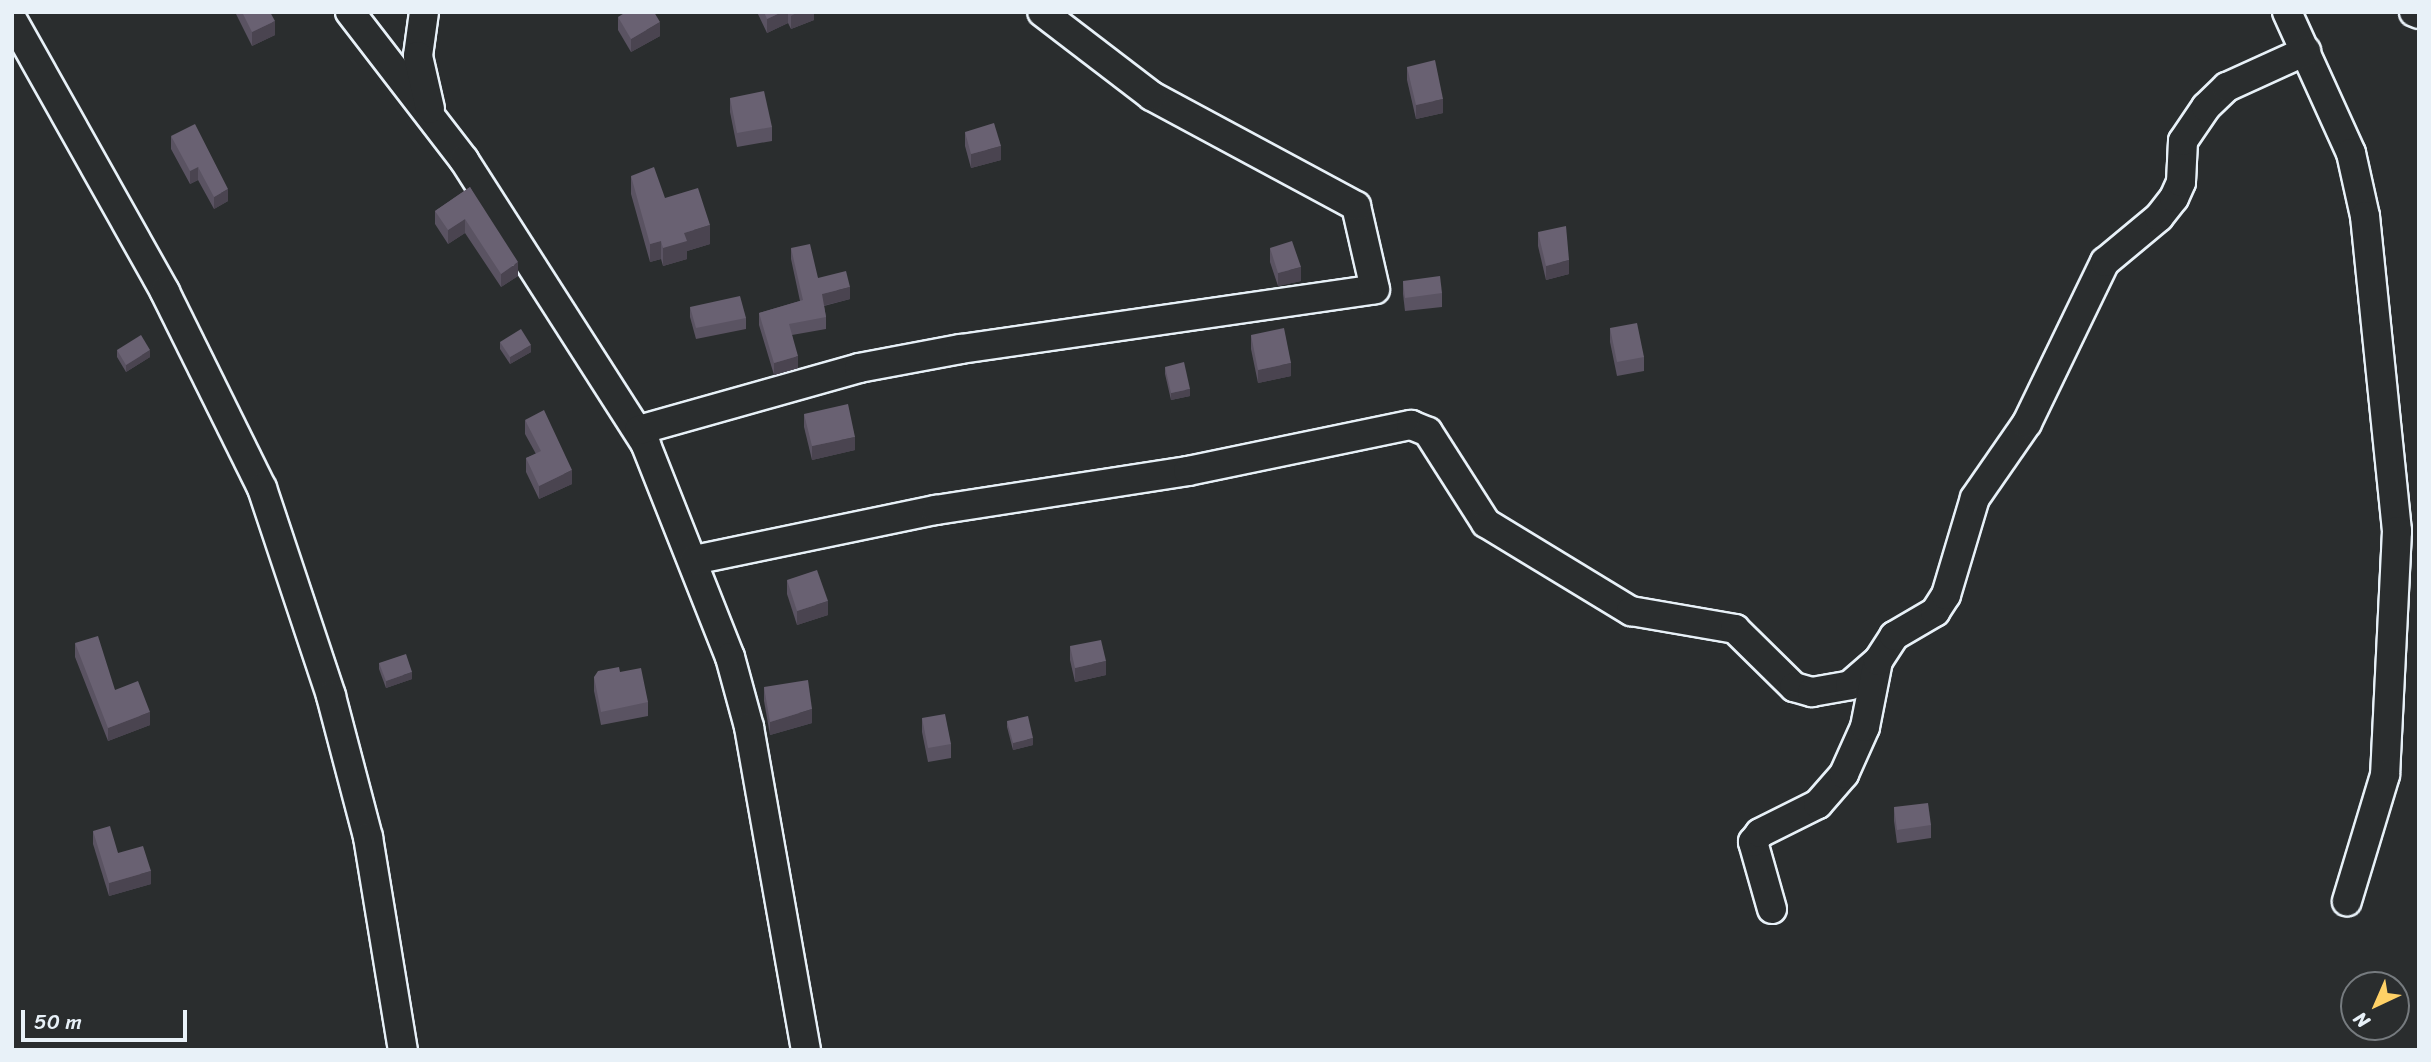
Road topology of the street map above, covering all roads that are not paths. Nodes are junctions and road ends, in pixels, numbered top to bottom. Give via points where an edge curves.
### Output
1 (350, 12) edge
2 (424, 12) edge
3 (1042, 12) edge
4 (2287, 12) edge
5 (12, 19) edge
6 (2306, 51) junction
7 (430, 114) junction
8 (639, 430) junction
9 (694, 560) junction
10 (1878, 661) junction
11 (2347, 901) dead end
12 (1772, 909) dead end
13 (403, 1050) edge
14 (806, 1050) edge

1 - 7 street
2 - 7 street via 418,56
3 - 8 street via 1152,96 1356,206 1376,289 910,358
4 - 6 street
5 - 13 street via 165,292 266,500 331,696 368,837
6 - 10 street via 2227,87 2188,131 2174,198 2159,217 2105,261 2027,423 1985,478 1946,595 1935,612 1895,636
6 - 11 street via 2351,153 2365,216 2397,531 2385,775
7 - 8 street
8 - 9 street
9 - 10 street via 936,510 1188,471 1410,425 1428,432 1486,523 1632,611 1735,629 1794,687 1812,692 1850,685
9 - 14 street via 730,657 749,727
10 - 12 street via 1865,727 1833,791 1818,804 1760,833 1753,842

